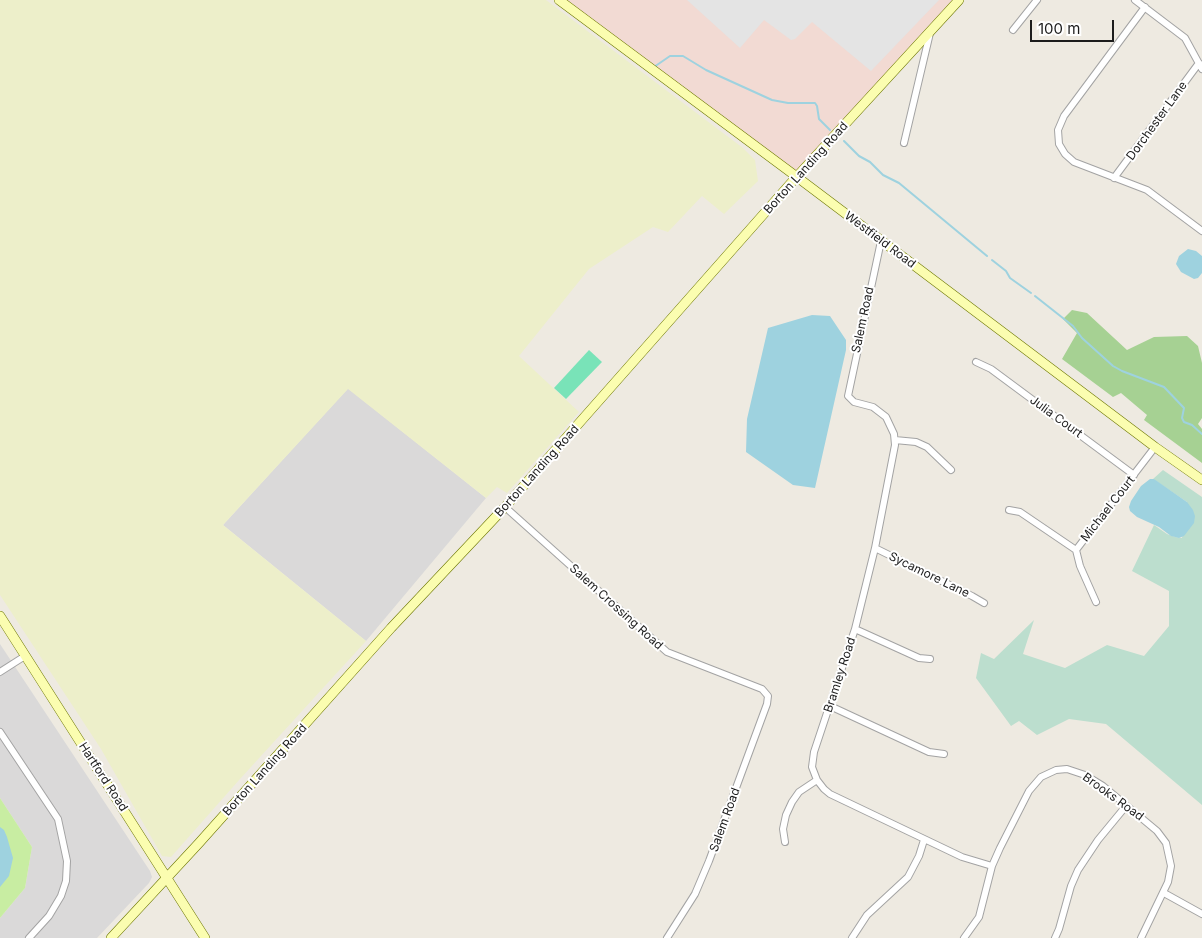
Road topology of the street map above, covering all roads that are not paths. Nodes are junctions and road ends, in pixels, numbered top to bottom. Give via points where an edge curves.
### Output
1 (559, 0) edge
2 (959, 0) edge
3 (1037, 0) edge
4 (1135, 0) edge
5 (1145, 7) junction
6 (1013, 30) dead end
7 (930, 32) junction
8 (1200, 66) edge
9 (904, 143) dead end
10 (797, 177) junction
11 (1114, 178) junction
12 (1202, 231) edge
13 (881, 241) junction
14 (976, 362) dead end
15 (895, 440) junction
16 (1155, 447) junction
17 (951, 470) dead end
18 (1134, 475) junction
19 (1202, 480) edge
20 (505, 507) junction
21 (1009, 510) dead end
22 (875, 548) junction
23 (1076, 550) junction
24 (1096, 602) dead end
25 (984, 603) dead end
26 (0, 616) edge
27 (855, 629) junction
28 (25, 656) junction
29 (930, 659) dead end
30 (0, 672) edge
31 (768, 696) joint
32 (830, 706) junction
33 (0, 732) edge
34 (944, 754) dead end
35 (817, 780) junction
36 (1126, 806) junction
37 (924, 840) junction
38 (785, 842) dead end
39 (992, 866) junction
40 (167, 878) junction
41 (1164, 893) junction
42 (1202, 914) edge
43 (29, 938) edge
44 (111, 938) edge
45 (205, 938) edge
46 (667, 938) edge
47 (852, 938) edge
48 (964, 938) edge
49 (1055, 938) edge
50 (1140, 938) edge

1 - 10 street, Westfield Road
2 - 7 street, Borton Landing Road
3 - 6 street
4 - 5 street
5 - 8 street via 1185,38
5 - 11 street via 1064,116 1058,130 1060,148 1071,160
7 - 9 street
7 - 10 street, Borton Landing Road
8 - 11 street, Dorchester Lane
10 - 13 street, Westfield Road
10 - 20 street, Borton Landing Road
11 - 12 street via 1149,191
13 - 15 street, Salem Road via 848,393 850,399 882,413
13 - 16 street, Westfield Road
14 - 18 street, Julia Court via 991,369
15 - 17 street via 916,442 927,447
15 - 22 street, Bramley Road
16 - 18 street, Michael Court
16 - 19 street, Westfield Road
18 - 23 street, Michael Court
20 - 31 street, Salem Crossing Road via 667,652 762,689
20 - 40 street, Borton Landing Road via 391,628
21 - 23 street via 1020,512
22 - 25 street, Sycamore Lane
22 - 27 street, Bramley Road
23 - 24 street, Michael Court
26 - 28 street, Hartford Road
27 - 29 street via 919,658
27 - 32 street, Bramley Road
28 - 30 street
28 - 40 street, Hartford Road
31 - 46 street, Salem Road via 768,704 706,870
32 - 34 street via 929,752
32 - 35 street, Bramley Road via 814,752 812,767
33 - 43 street via 58,819 68,861 62,896
35 - 37 street via 830,794
35 - 38 street via 799,792 792,802 783,829
36 - 39 street, Brooks Road via 1085,775 1067,769 1051,772 1029,791
36 - 41 street, Brooks Road via 1158,831 1166,843 1171,866
36 - 49 street via 1078,870
37 - 39 street
37 - 47 street via 908,877 867,915
39 - 48 street, Brooks Road via 978,916
40 - 44 street, Borton Landing Road
40 - 45 street, Hartford Road
41 - 42 street
41 - 50 street, Brooks Road

